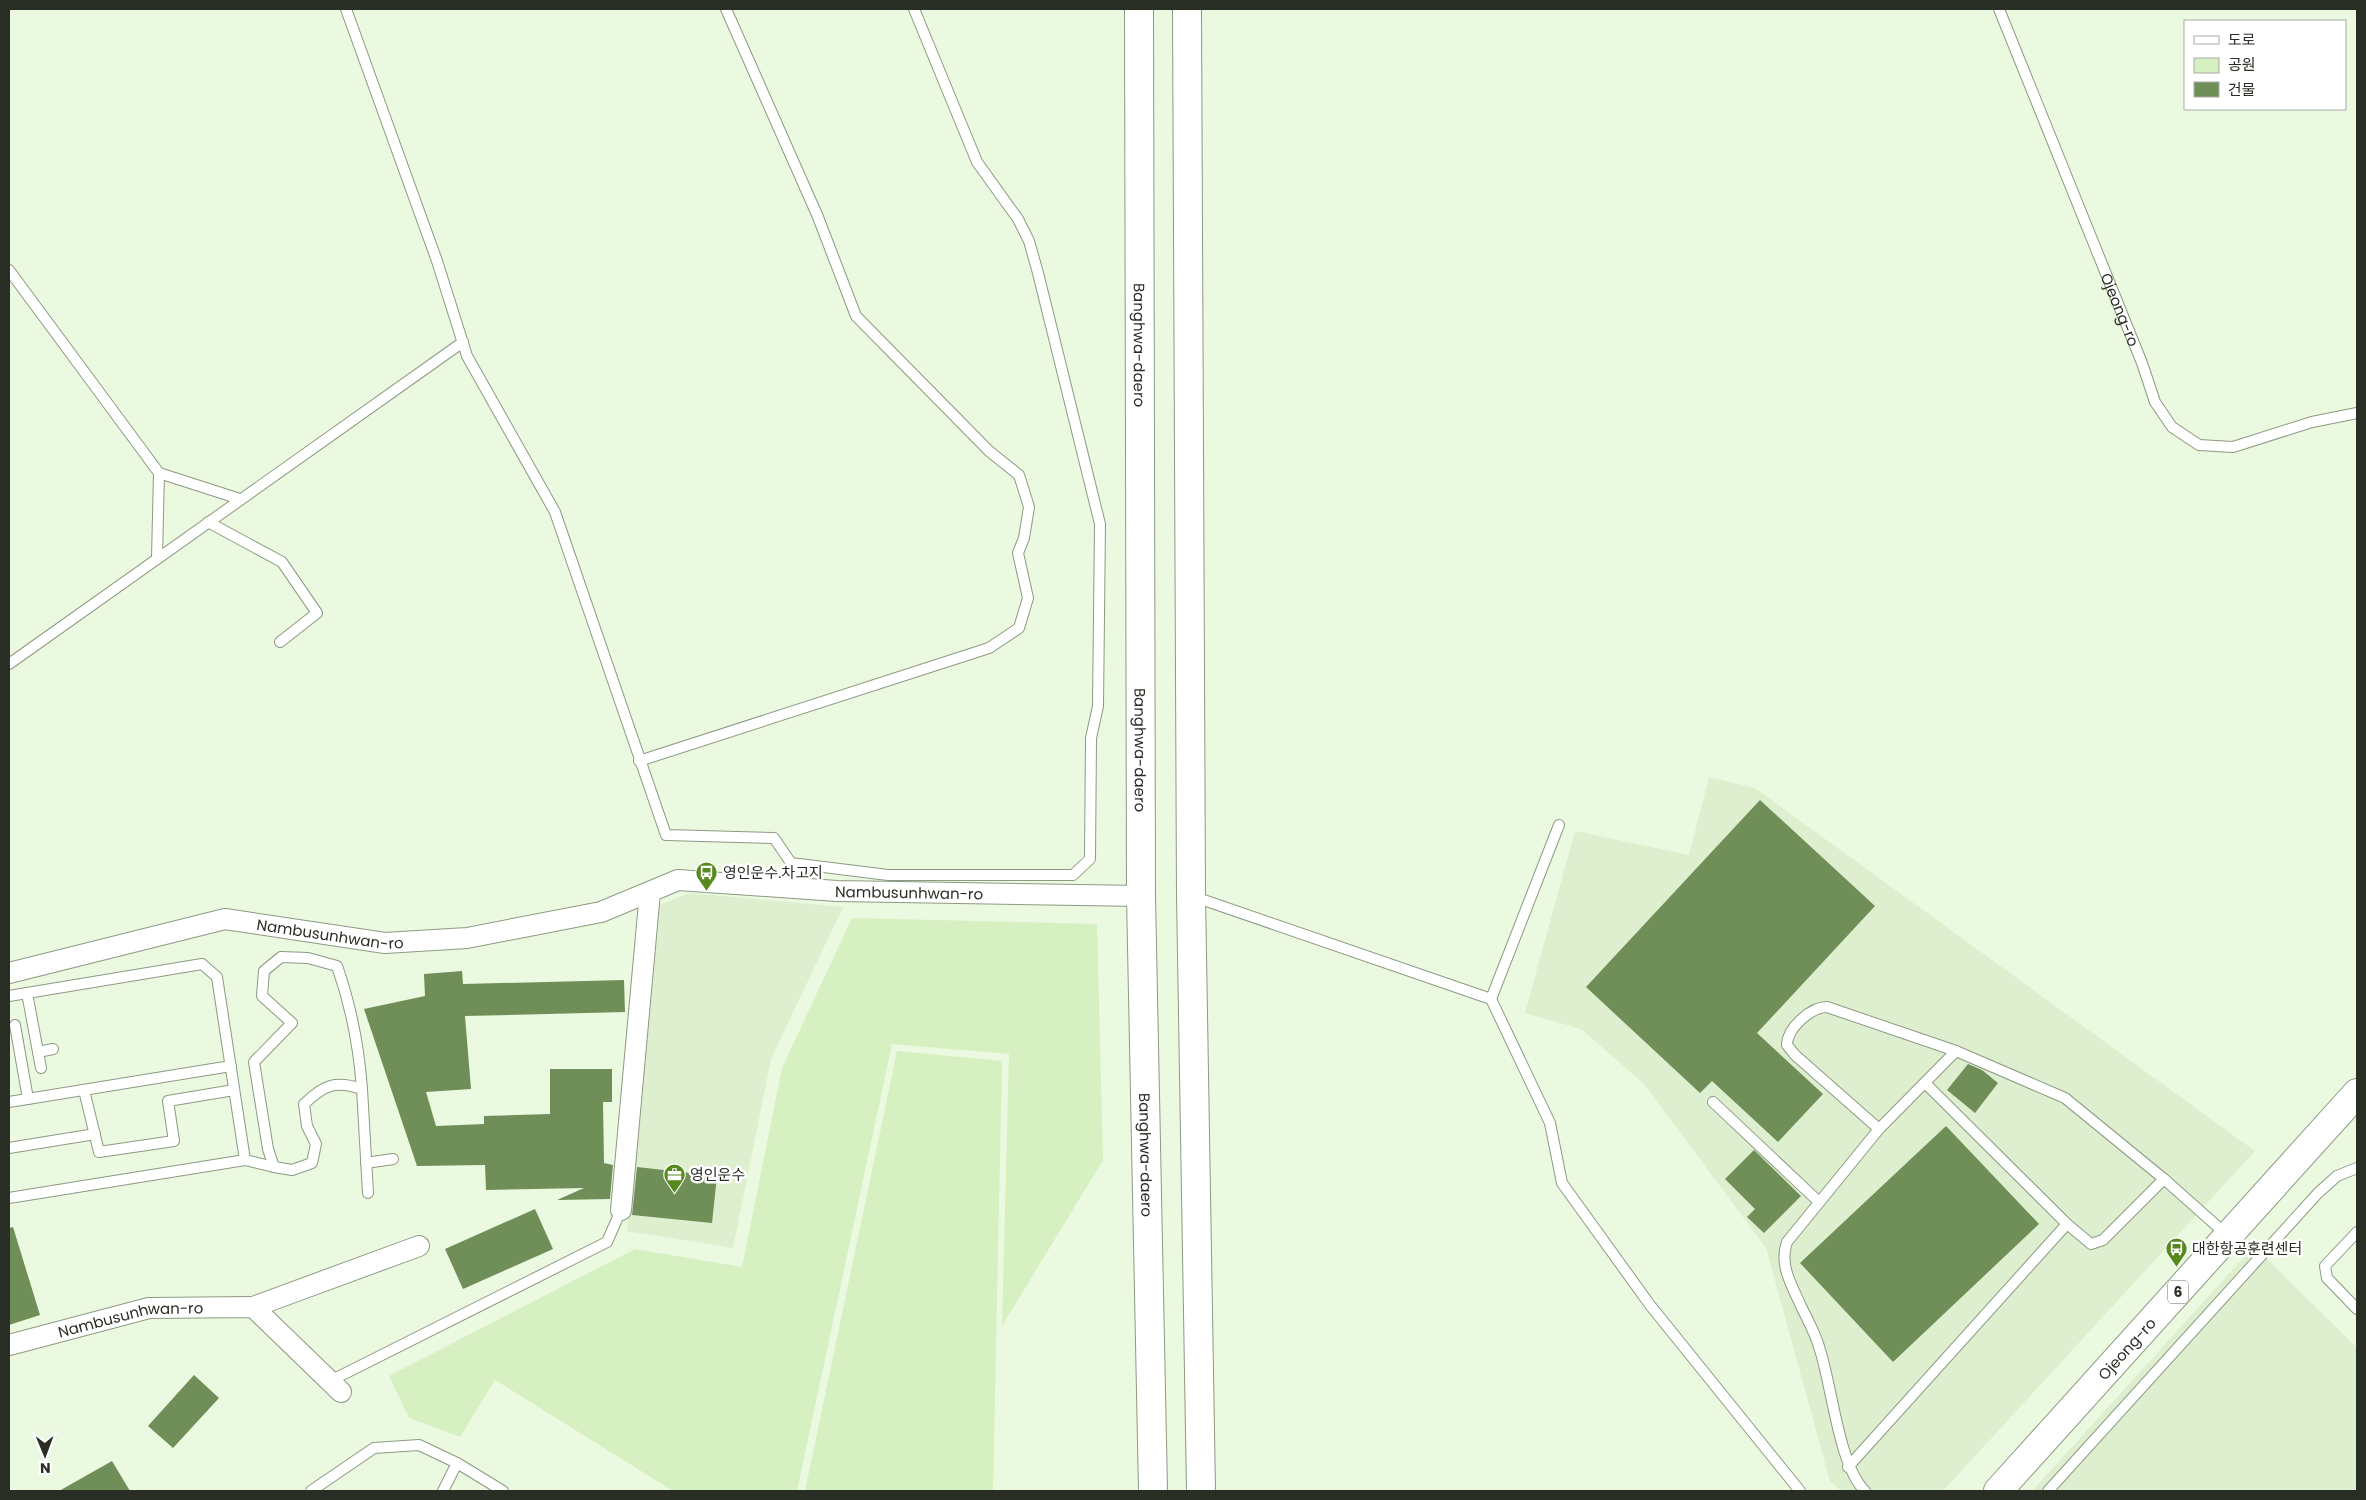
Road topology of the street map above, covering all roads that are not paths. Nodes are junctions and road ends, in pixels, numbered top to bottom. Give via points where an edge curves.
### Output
1 (346, 9) edge
2 (726, 9) edge
3 (914, 9) edge
4 (1139, 9) edge
5 (1187, 9) edge
6 (1999, 9) edge
7 (9, 270) edge
8 (463, 342) junction
9 (2357, 413) edge
10 (159, 474) junction
11 (240, 500) junction
12 (208, 522) junction
13 (157, 558) junction
14 (280, 642) dead end
15 (9, 664) edge
16 (639, 761) junction
17 (1559, 825) dead end
18 (650, 892) junction
19 (1192, 895) junction
20 (1140, 896) junction
21 (9, 973) edge
22 (27, 993) junction
23 (9, 996) edge
24 (1491, 999) junction
25 (15, 1025) dead end
26 (13, 1041) edge
27 (52, 1049) dead end
28 (1956, 1051) junction
29 (38, 1052) junction
30 (231, 1066) junction
31 (41, 1068) dead end
32 (1925, 1083) junction
33 (362, 1089) junction
34 (84, 1090) junction
35 (234, 1090) junction
36 (2357, 1093) edge
37 (28, 1099) junction
38 (9, 1102) edge
39 (1713, 1102) dead end
40 (1879, 1129) junction
41 (95, 1134) junction
42 (9, 1148) edge
43 (393, 1159) dead end
44 (245, 1160) junction
45 (366, 1163) junction
46 (274, 1167) junction
47 (2357, 1168) edge
48 (2164, 1179) junction
49 (368, 1193) dead end
50 (9, 1198) edge
51 (1819, 1202) junction
52 (621, 1210) joint
53 (2068, 1224) junction
54 (2357, 1232) edge
55 (2228, 1236) junction
56 (420, 1246) dead end
57 (253, 1307) junction
58 (2357, 1309) edge
59 (9, 1345) edge
60 (336, 1386) joint
61 (457, 1462) junction
62 (1848, 1468) junction
63 (311, 1491) edge
64 (443, 1491) edge
65 (503, 1491) edge
66 (1153, 1491) edge
67 (1201, 1491) edge
68 (1800, 1491) edge
69 (1865, 1491) edge
70 (1998, 1491) edge
71 (2048, 1491) edge

1 - 8 lane
2 - 16 lane via 818,217 856,316 990,451 1019,475 1029,507 1018,553 1028,598 1019,628 990,648
3 - 16 lane via 977,162 1018,219 1029,241 1100,524 1098,706 1091,738 1090,859 1073,875 888,875 791,863 774,838 666,835
4 - 20 main road, Banghwa-daero
5 - 19 main road
6 - 9 lane, Ojeong-ro via 2155,402 2172,427 2199,445 2233,447 2312,422
7 - 10 lane
8 - 11 lane
8 - 16 lane via 467,356 554,512
10 - 11 lane
10 - 13 lane
11 - 12 lane
12 - 13 lane
12 - 14 lane via 282,562 317,613
13 - 15 lane
17 - 24 lane
18 - 20 street, Nambusunhwan-ro via 678,880 837,891
18 - 21 street, Nambusunhwan-ro via 601,912 467,938 385,943 225,919
18 - 52 street
19 - 24 lane
19 - 67 main road
20 - 66 main road, Banghwa-daero
22 - 23 lane
22 - 29 lane
22 - 30 lane via 202,964 217,977
24 - 68 lane via 1550,1123 1562,1183 1650,1305
25 - 26 lane
26 - 37 lane
27 - 29 lane
28 - 32 lane
28 - 40 lane via 1827,1007 1819,1007 1808,1014 1790,1034 1787,1040 1790,1049
28 - 48 lane via 2065,1098
29 - 31 lane
30 - 34 lane
30 - 35 lane
32 - 40 lane
32 - 53 lane
33 - 45 lane
33 - 46 lane via 344,1083 321,1088 304,1104 307,1126 316,1144 312,1163 292,1170
33 - 46 lane via 348,997 337,966 308,958 281,957 264,971 262,996 292,1023 254,1062 268,1149
34 - 37 lane
34 - 41 lane
35 - 41 lane via 168,1101 174,1141 99,1152
35 - 44 lane
36 - 55 main road, Ojeong-ro / 6
37 - 38 lane
39 - 51 lane
40 - 51 lane
41 - 42 lane
43 - 45 lane
44 - 46 lane
44 - 50 lane
45 - 49 lane
47 - 71 lane via 2337,1176 2318,1193
48 - 53 lane via 2097,1244 2086,1242
48 - 55 lane
51 - 62 lane via 1787,1242 1783,1257 1788,1276 1820,1347
52 - 60 lane via 607,1242
53 - 62 lane
54 - 58 lane via 2327,1262 2325,1272
55 - 70 main road, Ojeong-ro / 6
56 - 57 street, Nambusunhwan-ro
57 - 59 street, Nambusunhwan-ro via 149,1308
57 - 60 street
61 - 63 lane via 419,1446 374,1448
61 - 64 lane
61 - 65 lane
62 - 69 lane

